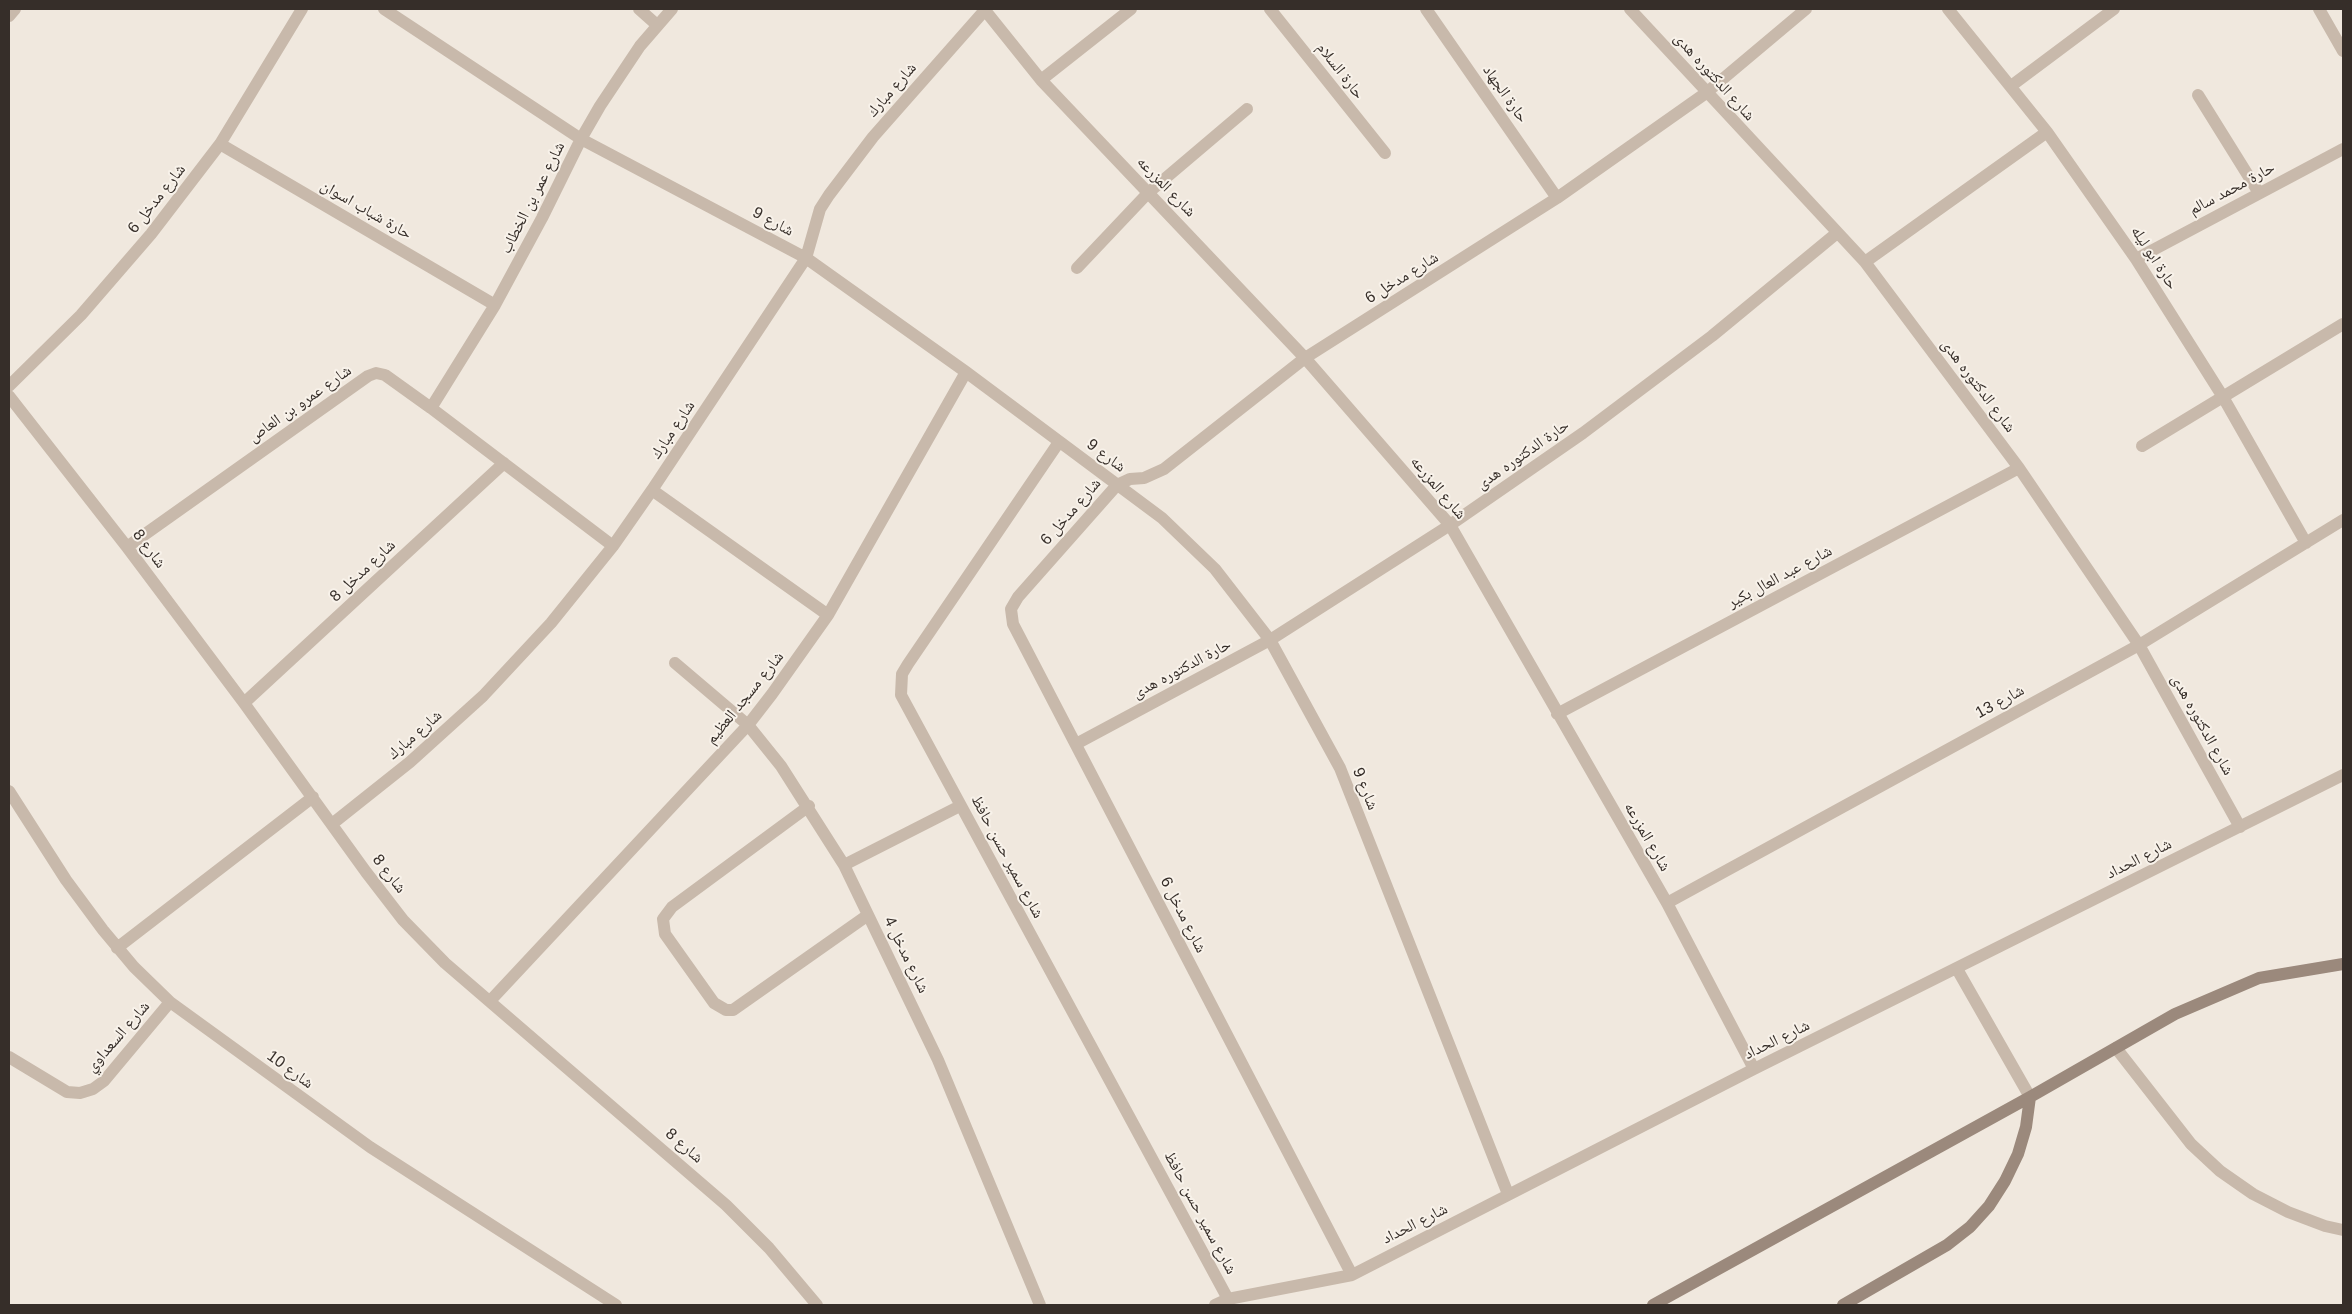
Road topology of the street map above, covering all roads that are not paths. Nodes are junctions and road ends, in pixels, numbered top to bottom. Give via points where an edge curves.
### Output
1 (15, 9) edge
2 (302, 9) edge
3 (384, 9) edge
4 (639, 9) edge
5 (672, 9) edge
6 (985, 9) edge
7 (1131, 9) edge
8 (1270, 9) edge
9 (1426, 9) edge
10 (1630, 9) edge
11 (1806, 9) edge
12 (1948, 9) edge
13 (2114, 9) edge
14 (2319, 9) edge
15 (9, 16) edge
16 (657, 25) junction
17 (2343, 51) edge
18 (1041, 80) junction
19 (2012, 86) junction
20 (1706, 93) junction
21 (2198, 95) dead end
22 (1247, 109) dead end
23 (2047, 132) junction
24 (581, 139) junction
25 (220, 144) junction
26 (2343, 149) edge
27 (1385, 153) dead end
28 (1148, 193) junction
29 (2258, 193) junction
30 (1557, 198) junction
31 (1837, 234) junction
32 (806, 258) junction
33 (2136, 259) junction
34 (1865, 262) junction
35 (1077, 268) dead end
36 (495, 304) junction
37 (2343, 324) edge
38 (1305, 358) junction
39 (966, 372) junction
40 (9, 386) edge
41 (9, 396) edge
42 (2223, 397) junction
43 (431, 408) junction
44 (1060, 442) junction
45 (2142, 446) dead end
46 (504, 463) junction
47 (2019, 468) junction
48 (1117, 485) junction
49 (652, 490) junction
50 (2343, 520) edge
51 (1450, 525) junction
52 (2306, 543) junction
53 (613, 546) junction
54 (127, 547) junction
55 (828, 615) junction
56 (1270, 640) junction
57 (2139, 645) junction
58 (675, 663) dead end
59 (244, 703) junction
60 (1557, 714) junction
61 (748, 725) junction
62 (1076, 744) junction
63 (2343, 775) edge
64 (9, 791) edge
65 (312, 798) junction
66 (809, 806) junction
67 (960, 806) junction
68 (332, 824) junction
69 (2240, 827) junction
70 (844, 865) junction
71 (1666, 903) junction
72 (868, 915) junction
73 (117, 948) junction
74 (2343, 964) edge
75 (1956, 969) junction
76 (490, 1001) junction
77 (170, 1002) junction
78 (2116, 1048) junction
79 (9, 1057) edge
80 (1754, 1069) junction
81 (2030, 1097) junction
82 (1508, 1194) junction
83 (2343, 1230) edge
84 (1352, 1275) junction
85 (1228, 1299) junction
86 (616, 1305) edge
87 (817, 1305) edge
88 (1040, 1305) edge
89 (1215, 1305) edge
90 (1653, 1305) edge
91 (1843, 1305) edge

1 - 15 street
2 - 25 street, شارع مدخل 6
3 - 24 street, شارع 9
4 - 16 street
5 - 16 street, شارع عمر بن الخطاب
6 - 18 street, شارع المزرعه
6 - 32 street, شارع مبارك via 873,137 829,195 820,209
7 - 18 street
8 - 27 street, حارة السلام
9 - 30 street, حارة الجهاد
10 - 20 street, شارع الدكتوره هدى
11 - 20 street, شارع مدخل 6
12 - 19 street, حارة ابو ليله
13 - 19 street
14 - 17 street
16 - 24 street, شارع عمر بن الخطاب via 610,89
18 - 28 street, شارع المزرعه
19 - 23 street, حارة ابو ليله
20 - 30 street, شارع مدخل 6
20 - 31 street, شارع الدكتوره هدى
21 - 29 street
22 - 28 street
23 - 33 street, حارة ابو ليله
23 - 34 street
24 - 32 street, شارع 9
24 - 36 street, شارع عمر بن الخطاب
25 - 36 street, حارة شباب اسوان
25 - 40 street, شارع مدخل 6 via 145,241 81,315
26 - 29 street, حارة محمد سالم
28 - 35 street
28 - 38 street, شارع المزرعه
29 - 33 street, حارة محمد سالم
30 - 38 street, شارع مدخل 6
31 - 34 street, شارع الدكتوره هدى
31 - 51 street, حارة الدكتوره هدى via 1705,342 1583,433
32 - 39 street, شارع 9
32 - 49 street, شارع مبارك
33 - 42 street, حارة ابو ليله
34 - 47 street, شارع الدكتوره هدى
36 - 43 street, شارع عمر بن الخطاب
37 - 42 street
38 - 48 street, شارع مدخل 6 via 1164,469
38 - 51 street, شارع المزرعه
39 - 44 street, شارع 9
39 - 55 street, شارع مسجد العظيم
41 - 54 street, شارع 8
42 - 45 street
42 - 52 street, حارة ابو ليله
43 - 46 street, شارع عمرو بن العاص
43 - 54 street, شارع عمرو بن العاص via 385,375 376,373 368,376
44 - 48 street, شارع 9
44 - 67 street, شارع سمير حسن حافظ via 902,674 901,695
46 - 53 street, شارع عمرو بن العاص
46 - 59 street, شارع مدخل 8
47 - 57 street, شارع الدكتوره هدى
47 - 60 street, شارع عبد العال بكير
48 - 56 street, شارع 9 via 1162,518 1216,569
48 - 62 street, شارع مدخل 6 via 1011,609 1013,624
49 - 53 street, شارع مبارك
49 - 55 street
50 - 52 street, شارع 13
51 - 56 street, حارة الدكتوره هدى
51 - 60 street, شارع المزرعه
52 - 57 street, شارع 13
53 - 68 street, شارع مبارك via 551,623 483,696 410,762
54 - 59 street, شارع 8
55 - 61 street, شارع مسجد العظيم
56 - 62 street, حارة الدكتوره هدى
56 - 82 street, شارع 9 via 1340,768
57 - 69 street, شارع الدكتوره هدى
57 - 71 street, شارع 13
58 - 61 street, شارع مدخل 4
59 - 65 street, شارع 8
60 - 71 street, شارع المزرعه
61 - 66 street, شارع مدخل 4
61 - 76 street, شارع مسجد العظيم
62 - 84 street, شارع مدخل 6
63 - 69 street, شارع الحداد
64 - 73 street, شارع 10 via 66,880
65 - 68 street, شارع 8
65 - 73 street
66 - 70 street, شارع مدخل 4
66 - 72 street via 672,907 663,919 664,934 714,1003 733,1010
67 - 70 street
67 - 85 street, شارع سمير حسن حافظ
68 - 76 street, شارع 8 via 404,920 445,963
69 - 75 street, شارع الحداد
70 - 72 street, شارع مدخل 4
71 - 80 street, شارع المزرعه
72 - 88 street, شارع مدخل 4 via 938,1060
73 - 77 street, شارع 10
74 - 78 street via 2259,978 2175,1014
75 - 80 street, شارع الحداد
75 - 81 street
76 - 87 street, شارع 8 via 726,1205 769,1248
77 - 79 street, شارع السعداوي via 104,1081 93,1089 67,1092
77 - 86 street, شارع 10 via 370,1147
78 - 81 street
78 - 83 street via 2191,1144 2220,1171 2253,1194 2288,1212
80 - 82 street, شارع الحداد
81 - 90 street
81 - 91 street via 2018,1154 2006,1181 1983,1213 1947,1245
82 - 84 street, شارع الحداد
84 - 85 street, شارع الحداد
85 - 89 street, شارع الحداد

